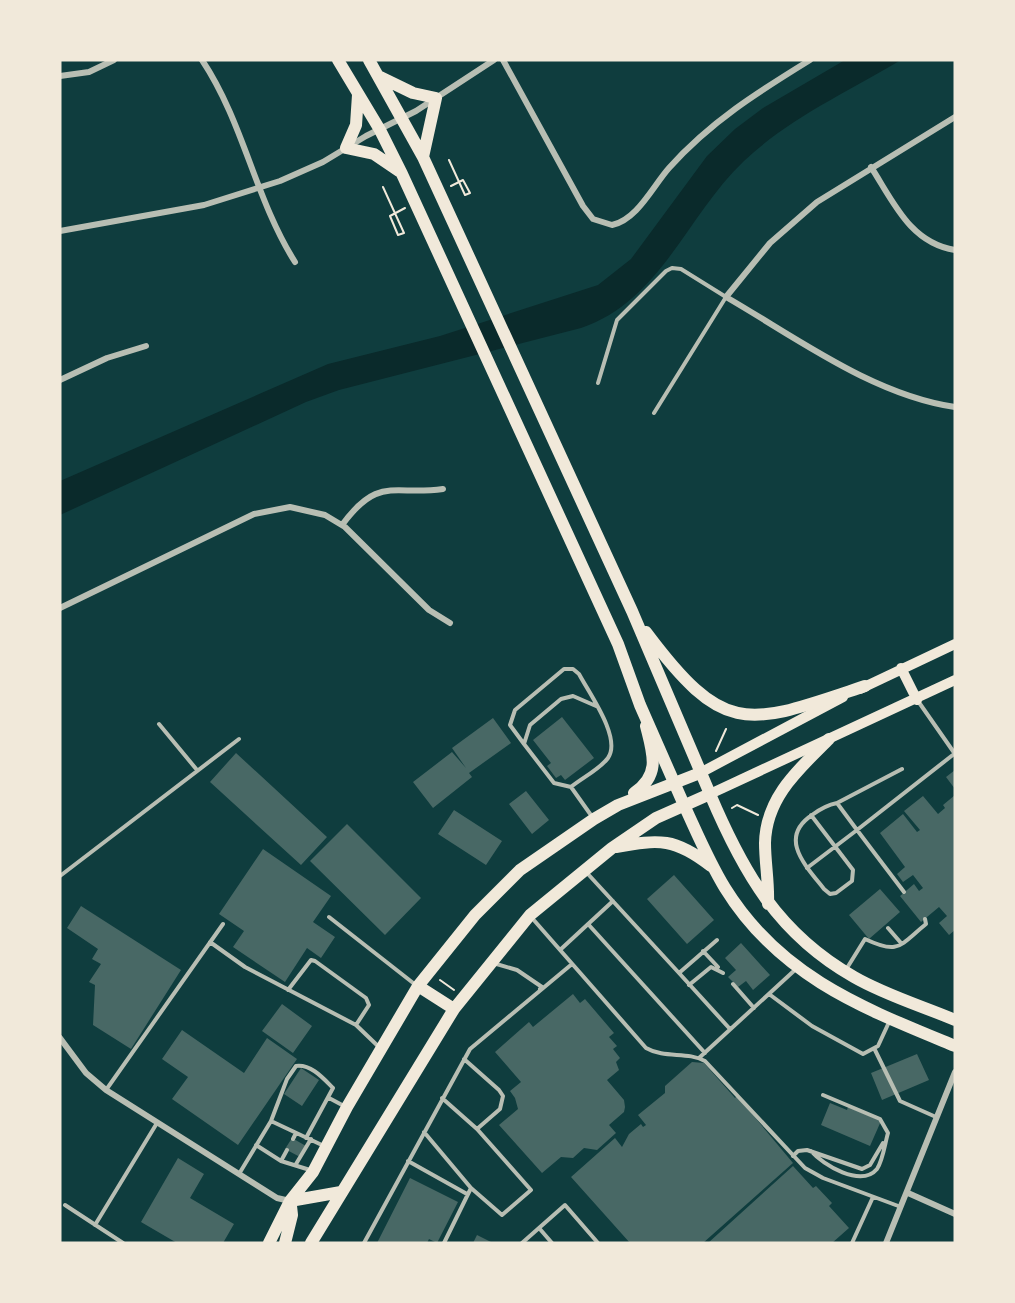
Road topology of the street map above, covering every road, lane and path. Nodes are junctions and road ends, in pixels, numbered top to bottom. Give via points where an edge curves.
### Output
1 (114, 60) edge
2 (202, 60) edge
3 (338, 60) edge
4 (369, 60) edge
5 (494, 60) edge
6 (503, 60) edge
7 (810, 60) edge
8 (60, 76) edge
9 (380, 77) junction
10 (358, 94) junction
11 (436, 98) junction
12 (955, 117) edge
13 (403, 118) junction
14 (380, 130) junction
15 (346, 148) junction
16 (423, 157) junction
17 (449, 160) dead end
18 (871, 167) junction
19 (402, 174) junction
20 (383, 188) dead end
21 (260, 189) junction
22 (465, 195) dead end
23 (60, 231) edge
24 (404, 233) dead end
25 (955, 250) edge
26 (295, 262) dead end
27 (726, 297) junction
28 (146, 346) dead end
29 (60, 380) edge
30 (598, 383) dead end
31 (955, 407) edge
32 (654, 413) dead end
33 (443, 489) dead end
34 (342, 525) junction
35 (60, 608) edge
36 (635, 617) junction
37 (450, 623) dead end
38 (955, 644) edge
39 (901, 668) junction
40 (955, 680) edge
41 (865, 686) junction
42 (917, 700) junction
43 (640, 705) junction
44 (596, 706) junction
45 (159, 724) dead end
46 (726, 729) dead end
47 (239, 739) dead end
48 (829, 739) junction
49 (524, 744) junction
50 (955, 754) edge
51 (717, 759) dead end
52 (902, 769) dead end
53 (197, 770) junction
54 (700, 773) junction
55 (675, 782) junction
56 (571, 787) junction
57 (710, 794) junction
58 (735, 801) dead end
59 (837, 803) junction
60 (618, 805) junction
61 (684, 805) junction
62 (737, 805) junction
63 (732, 808) dead end
64 (812, 815) junction
65 (760, 816) dead end
66 (594, 819) junction
67 (857, 830) junction
68 (835, 846) junction
69 (612, 848) junction
70 (714, 868) junction
71 (807, 868) junction
72 (584, 870) junction
73 (61, 873) edge
74 (904, 892) dead end
75 (613, 901) junction
76 (768, 904) junction
77 (530, 915) junction
78 (329, 917) dead end
79 (925, 919) dead end
80 (224, 924) dead end
81 (588, 924) junction
82 (888, 928) dead end
83 (717, 940) dead end
84 (210, 942) junction
85 (901, 943) junction
86 (560, 950) junction
87 (704, 951) junction
88 (489, 962) junction
89 (572, 964) junction
90 (718, 968) junction
91 (798, 968) junction
92 (845, 971) junction
93 (679, 973) junction
94 (723, 973) dead end
95 (440, 980) dead end
96 (733, 984) dead end
97 (689, 985) junction
98 (418, 986) junction
99 (288, 990) junction
100 (538, 991) junction
101 (459, 993) dead end
102 (768, 994) junction
103 (754, 1008) junction
104 (454, 1010) junction
105 (890, 1019) junction
106 (955, 1020) edge
107 (356, 1026) junction
108 (730, 1029) junction
109 (60, 1038) edge
110 (955, 1046) edge
111 (380, 1048) junction
112 (875, 1050) junction
113 (705, 1053) junction
114 (699, 1058) junction
115 (464, 1059) junction
116 (955, 1072) edge
117 (106, 1090) junction
118 (823, 1095) dead end
119 (329, 1098) junction
120 (442, 1098) junction
121 (347, 1107) junction
122 (936, 1117) junction
123 (271, 1121) junction
124 (157, 1122) junction
125 (477, 1129) junction
126 (424, 1132) junction
127 (296, 1133) junction
128 (887, 1137) junction
129 (293, 1139) dead end
130 (309, 1139) junction
131 (256, 1145) junction
132 (325, 1146) junction
133 (287, 1150) dead end
134 (811, 1151) junction
135 (793, 1156) junction
136 (281, 1161) junction
137 (408, 1161) junction
138 (296, 1164) junction
139 (313, 1172) junction
140 (239, 1174) junction
141 (471, 1188) junction
142 (341, 1192) junction
143 (908, 1193) junction
144 (467, 1194) junction
145 (873, 1197) junction
146 (290, 1202) junction
147 (64, 1205) dead end
148 (902, 1208) junction
149 (955, 1214) edge
150 (95, 1225) junction
151 (539, 1228) junction
152 (123, 1243) edge
153 (269, 1243) edge
154 (285, 1243) edge
155 (311, 1243) edge
156 (364, 1243) edge
157 (444, 1243) edge
158 (522, 1243) edge
159 (552, 1243) edge
160 (598, 1243) edge
161 (852, 1243) edge
162 (886, 1243) edge

1 - 8 street via 89,72
2 - 21 street via 239,129
3 - 10 main road
4 - 9 main road
5 - 11 street
6 - 7 street via 583,206 593,219 612,225 629,217 676,160 720,118
9 - 11 main road via 413,93
9 - 13 main road
10 - 14 main road
10 - 15 main road via 358,117
11 - 13 street
11 - 16 main road
12 - 18 street
13 - 14 street
13 - 16 main road
14 - 15 street
14 - 19 main road
15 - 19 main road via 374,154
15 - 21 street
16 - 36 main road
17 - 22 path
18 - 25 street via 910,227 928,241
18 - 27 street via 785,228
19 - 43 main road via 618,644
20 - 24 path
21 - 23 street via 204,205
21 - 26 street
27 - 30 lane via 681,270 666,271 617,320
27 - 31 street via 883,387 914,399
27 - 32 lane
28 - 29 street via 106,358
33 - 34 street via 377,493 362,502
34 - 35 street via 302,508 266,510
34 - 37 street via 429,610
36 - 41 main road via 687,684 705,699 734,713 783,713
36 - 54 main road
38 - 39 main road
39 - 41 main road
39 - 42 main road
40 - 42 main road
41 - 54 main road
42 - 48 main road
42 - 50 lane
43 - 55 main road
43 - 60 main road via 653,768 645,786
44 - 49 lane via 573,696 561,699 530,725
44 - 49 lane via 579,674 564,669 515,710 510,725
44 - 56 lane via 612,735 612,749 607,759
45 - 53 lane
46 - 51 path via 715,753
47 - 53 lane
48 - 57 main road
48 - 76 main road via 791,777 770,813 765,840
49 - 56 lane via 554,783
50 - 67 lane
52 - 59 lane
53 - 73 lane
54 - 55 main road
54 - 57 main road
55 - 60 main road
55 - 61 main road
56 - 66 lane
57 - 61 main road
57 - 76 main road via 738,857
58 - 62 path
59 - 64 lane
59 - 67 lane
60 - 66 main road
61 - 69 main road via 656,818
61 - 70 main road
62 - 63 path
62 - 65 path
64 - 68 lane
64 - 71 lane via 795,833 796,849
66 - 98 main road via 520,870 475,915
67 - 68 lane
67 - 74 lane
68 - 71 lane
68 - 71 lane via 854,876 836,893 824,889
69 - 70 main road via 671,842
69 - 72 main road
70 - 91 main road via 754,927
72 - 75 lane
72 - 77 main road
75 - 81 lane
75 - 93 lane
76 - 92 main road via 805,942
77 - 86 lane
77 - 88 main road
78 - 98 lane
79 - 85 lane via 926,924
80 - 84 lane
81 - 86 lane
81 - 113 lane
82 - 85 lane
83 - 87 lane
84 - 99 lane
84 - 117 lane
85 - 92 lane via 889,949 865,939
86 - 89 lane
87 - 90 lane
87 - 93 lane
88 - 100 lane via 517,970 542,987
88 - 104 main road
89 - 100 lane
89 - 114 lane via 646,1048 660,1054
90 - 94 lane
90 - 97 lane via 708,968
91 - 102 lane
91 - 105 main road via 842,997
92 - 106 main road via 873,987
93 - 97 lane
95 - 101 path
96 - 103 lane
97 - 108 lane
98 - 104 main road
98 - 111 main road
99 - 107 lane
99 - 107 lane via 306,963 315,961 366,998 369,1005
100 - 115 lane via 474,1045
102 - 103 lane
102 - 112 lane via 835,1040 863,1054
103 - 108 lane
104 - 142 main road
105 - 110 main road
105 - 112 lane
107 - 111 lane
108 - 113 lane
109 - 117 street via 86,1073
111 - 121 main road
112 - 122 lane via 900,1101
113 - 114 lane
114 - 135 lane via 711,1066
115 - 120 lane
115 - 125 lane via 503,1096 500,1109
116 - 122 street
117 - 124 street
118 - 128 lane via 880,1119
119 - 121 lane
119 - 123 lane via 333,1088 321,1074 303,1065 296,1066 286,1079
119 - 130 lane
120 - 125 lane
120 - 126 lane
121 - 132 main road
122 - 143 street
123 - 127 lane
123 - 131 lane
124 - 140 street
124 - 150 lane
125 - 141 lane via 531,1190 502,1215
126 - 137 lane
126 - 141 lane
127 - 129 lane
127 - 130 lane
128 - 134 lane via 870,1164 862,1169
128 - 134 lane via 879,1165 863,1177 821,1162
130 - 132 lane
130 - 138 lane
131 - 136 lane
131 - 140 lane
132 - 139 main road
133 - 136 lane
134 - 135 lane via 802,1150
135 - 145 lane via 817,1175
136 - 138 lane
137 - 144 lane
137 - 156 lane
138 - 139 lane
139 - 146 main road
140 - 146 street
141 - 144 lane
142 - 146 main road
142 - 155 main road
143 - 148 street
143 - 149 street
144 - 157 lane
145 - 148 lane
145 - 161 lane
146 - 153 main road
146 - 154 main road via 292,1215
147 - 150 lane
148 - 162 street
150 - 152 lane
151 - 158 lane
151 - 159 lane
151 - 160 lane via 565,1205

